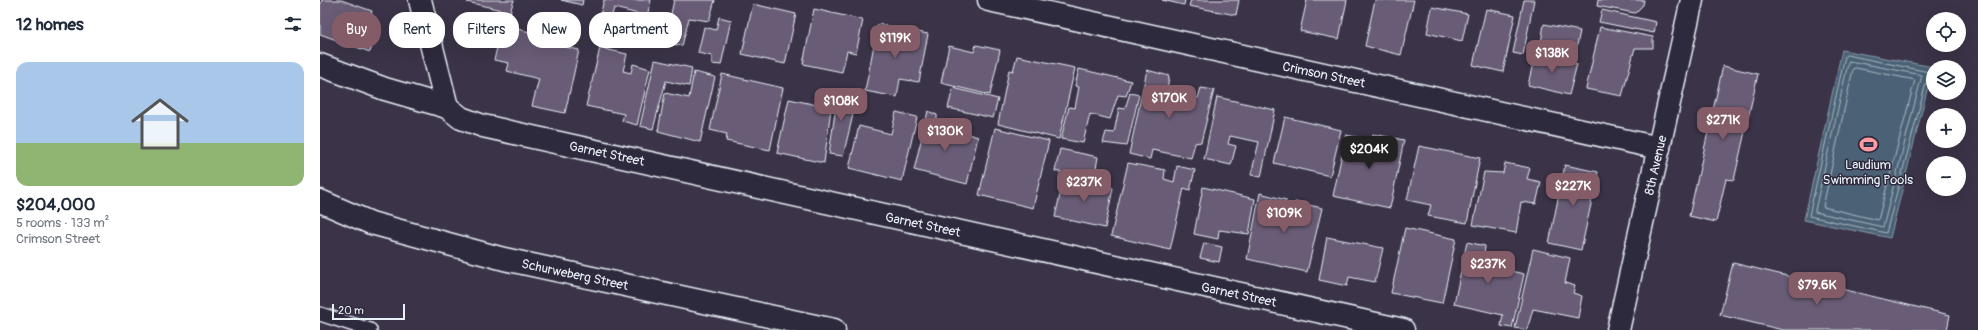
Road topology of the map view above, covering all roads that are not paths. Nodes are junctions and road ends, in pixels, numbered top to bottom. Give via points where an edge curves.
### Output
1 (420, 0) edge
2 (989, 0) edge
3 (1692, 0) edge
4 (320, 65) edge
5 (447, 107) junction
6 (1659, 148) junction
7 (320, 201) edge
8 (320, 314) edge
9 (370, 330) edge
10 (834, 330) edge
11 (1403, 330) edge
12 (1618, 330) edge

1 - 5 street
2 - 6 street, Crimson Street
3 - 6 street, 8th Avenue
4 - 5 street, Garnet Street via 385,89
5 - 11 street, Garnet Street via 461,118 483,126
6 - 12 street, 8th Avenue
7 - 10 street, Schurweberg Street via 371,223 504,259
8 - 9 lane

